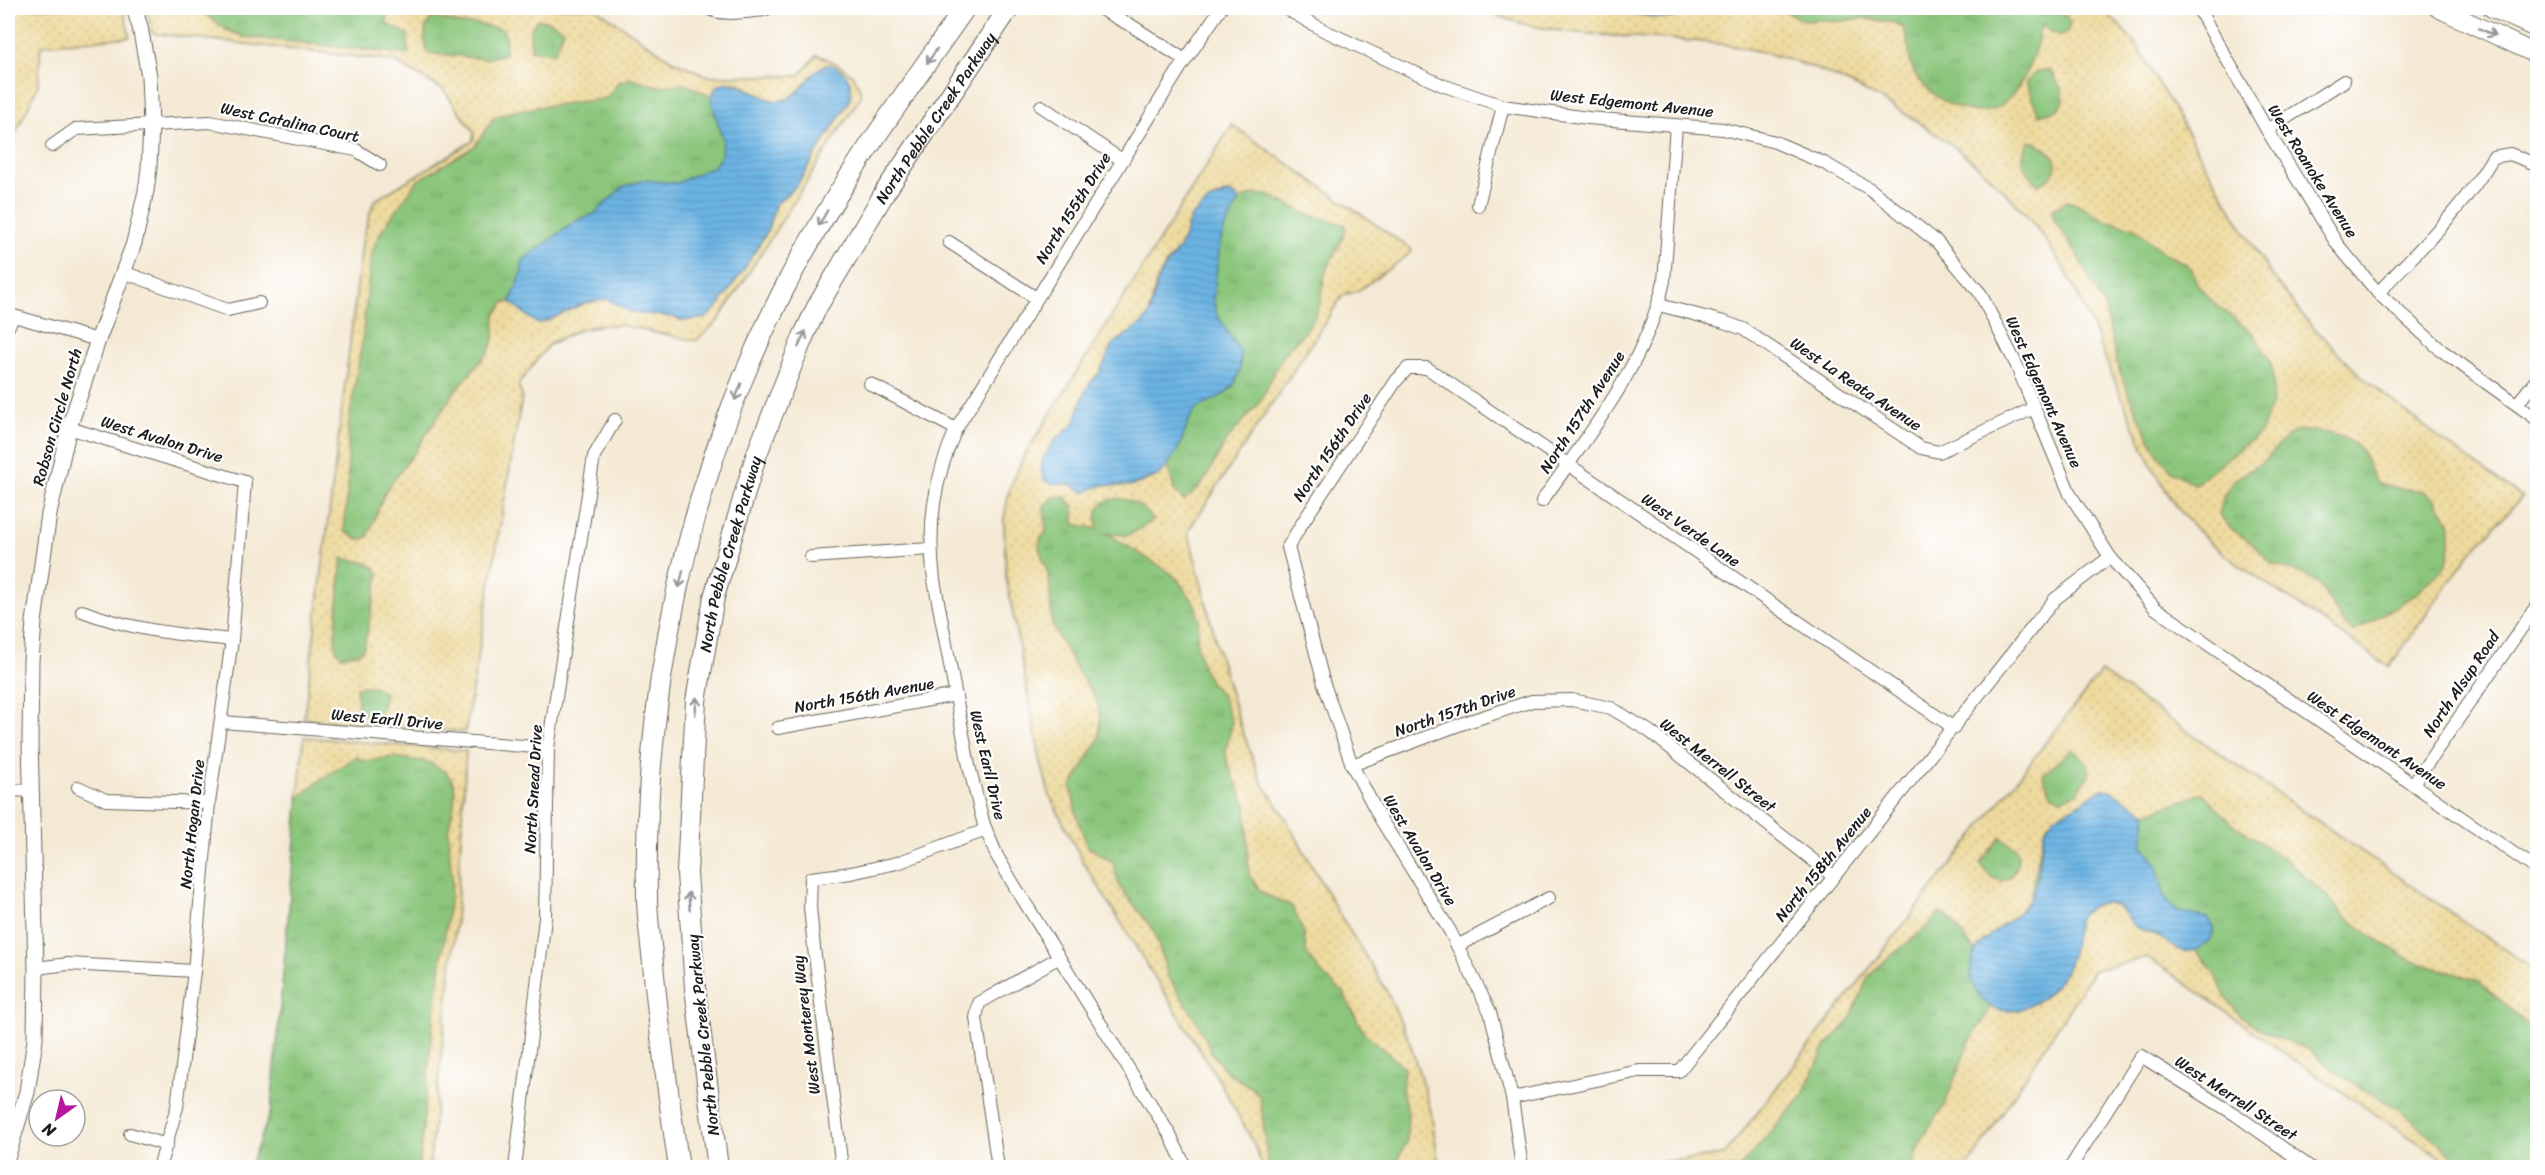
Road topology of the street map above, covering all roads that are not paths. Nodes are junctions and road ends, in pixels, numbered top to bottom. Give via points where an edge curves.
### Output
1 (134, 8) edge
2 (708, 8) edge
3 (965, 8) edge
4 (1009, 8) edge
5 (1099, 8) edge
6 (1221, 8) edge
7 (1285, 8) edge
8 (2198, 8) edge
9 (2438, 8) edge
10 (2492, 8) edge
11 (766, 9) edge
12 (2538, 29) edge
13 (2538, 55) edge
14 (1185, 60) junction
15 (2344, 81) dead end
16 (1041, 106) dead end
17 (1503, 106) junction
18 (151, 125) junction
19 (1676, 126) junction
20 (2266, 130) junction
21 (52, 146) dead end
22 (1122, 160) junction
23 (380, 165) dead end
24 (2538, 165) edge
25 (1478, 205) dead end
26 (949, 242) dead end
27 (123, 272) junction
28 (2378, 293) junction
29 (1036, 298) junction
30 (259, 303) dead end
31 (1659, 305) junction
32 (11, 321) edge
33 (98, 340) junction
34 (1408, 368) joint
35 (2538, 378) edge
36 (870, 384) dead end
37 (2517, 404) junction
38 (2034, 408) junction
39 (615, 420) dead end
40 (2538, 420) edge
41 (69, 429) junction
42 (956, 429) junction
43 (1568, 464) junction
44 (245, 482) joint
45 (1542, 501) dead end
46 (1288, 547) joint
47 (930, 549) junction
48 (811, 557) dead end
49 (2110, 557) junction
50 (2538, 604) edge
51 (82, 611) dead end
52 (232, 640) junction
53 (956, 695) junction
54 (1572, 700) joint
55 (222, 722) junction
56 (778, 728) dead end
57 (1954, 728) junction
58 (548, 748) junction
59 (1352, 765) junction
60 (2413, 784) junction
61 (78, 787) dead end
62 (8, 790) edge
63 (32, 790) junction
64 (208, 803) junction
65 (986, 830) junction
66 (2538, 870) edge
67 (1833, 876) junction
68 (1549, 898) dead end
69 (1457, 946) junction
70 (1058, 958) junction
71 (36, 968) junction
72 (194, 971) junction
73 (1512, 1098) junction
74 (130, 1134) dead end
75 (167, 1146) junction
76 (8, 1155) edge
77 (159, 1167) edge
78 (515, 1167) edge
79 (679, 1167) edge
80 (718, 1167) edge
81 (842, 1167) edge
82 (998, 1167) edge
83 (1186, 1167) edge
84 (1522, 1167) edge
85 (2070, 1167) edge
86 (2312, 1167) edge

1 - 18 street, Robson Circle North via 145,50
2 - 11 street via 739,12
3 -> 79 main road via 856,165 782,292 756,346 706,478 672,615 654,716 647,898
80 -> 4 main road, North Pebble Creek Parkway via 695,988 687,873 696,701 714,597 756,456 817,308 879,202
5 - 14 street
6 - 14 street, North 155th Drive
7 - 17 street, West Edgemont Avenue via 1323,30 1442,85
8 - 20 street, West Roanoke Avenue
9 -> 13 main road
10 - 12 main road
14 - 22 street, North 155th Drive
15 - 20 street
16 - 22 street
17 - 19 street, West Edgemont Avenue
17 - 25 street
18 - 21 street, West Catalina Court via 76,129
18 - 23 street, West Catalina Court via 210,122 356,150
18 - 27 street, Robson Circle North via 146,191
19 - 31 street, North 157th Avenue
19 - 38 street, West Edgemont Avenue via 1723,129 1775,142 1870,189 1937,242 1980,293
20 - 28 street, West Roanoke Avenue via 2337,244
22 - 29 street, North 155th Drive
24 - 28 street via 2510,154 2493,157 2442,226
26 - 29 street
27 - 30 street via 228,310
27 - 33 street, Robson Circle North
28 - 37 street, West Roanoke Avenue via 2441,350
29 - 42 street, North 155th Drive
31 - 38 street, West La Reata Avenue via 1743,329 1921,448 1939,452
31 - 43 street, North 157th Avenue via 1624,382
32 - 33 street
33 - 41 street, Robson Circle North
34 - 43 street, West Verde Lane via 1426,368
34 - 46 street, North 156th Drive
35 - 37 street
36 - 42 street
37 - 40 street, West Roanoke Avenue
38 - 49 street, West Edgemont Avenue via 2070,494
39 - 58 street, North Snead Drive via 594,456
41 - 44 street, West Avalon Drive
41 - 63 street, Robson Circle North via 49,514 34,622
42 - 47 street, West Earll Drive via 935,490
43 - 45 street, North 157th Avenue
43 - 57 street, West Verde Lane
44 - 52 street, North Hogan Drive
46 - 59 street, West Avalon Drive via 1324,684
47 - 48 street
47 - 53 street, West Earll Drive
49 - 57 street, North 158th Avenue via 2055,599
49 - 60 street, West Edgemont Avenue via 2155,608
50 - 60 street, North Alsup Road
51 - 52 street via 150,631
52 - 55 street, North Hogan Drive
53 - 56 street, North 156th Avenue
53 - 65 street, West Earll Drive
54 - 59 street, North 157th Drive via 1532,701
54 - 67 street, West Merrell Street via 1611,708 1629,717
55 - 58 street, West Earll Drive
55 - 64 street, North Hogan Drive
57 - 67 street, North 158th Avenue
58 - 78 street, North Snead Drive via 545,918
59 - 69 street, West Avalon Drive
60 - 66 street, West Edgemont Avenue
61 - 64 street via 106,800
62 - 63 street
63 - 71 street, Robson Circle North
64 - 72 street, North Hogan Drive
65 - 70 street, West Earll Drive via 997,856
65 - 81 street, West Monterey Way via 897,863 811,878 815,959
67 - 73 street, North 158th Avenue via 1679,1071 1639,1071
68 - 69 street
69 - 73 street, West Avalon Drive via 1490,1012
70 - 82 street via 979,1004 976,1018
70 - 83 street, West Earll Drive via 1170,1135
71 - 72 street via 68,964
71 - 76 street, Robson Circle North via 32,1061
72 - 75 street, North Hogan Drive via 177,1107
73 - 84 street, West Avalon Drive
74 - 75 street
75 - 77 street, North Hogan Drive
85 - 86 street, West Merrell Street via 2141,1056

